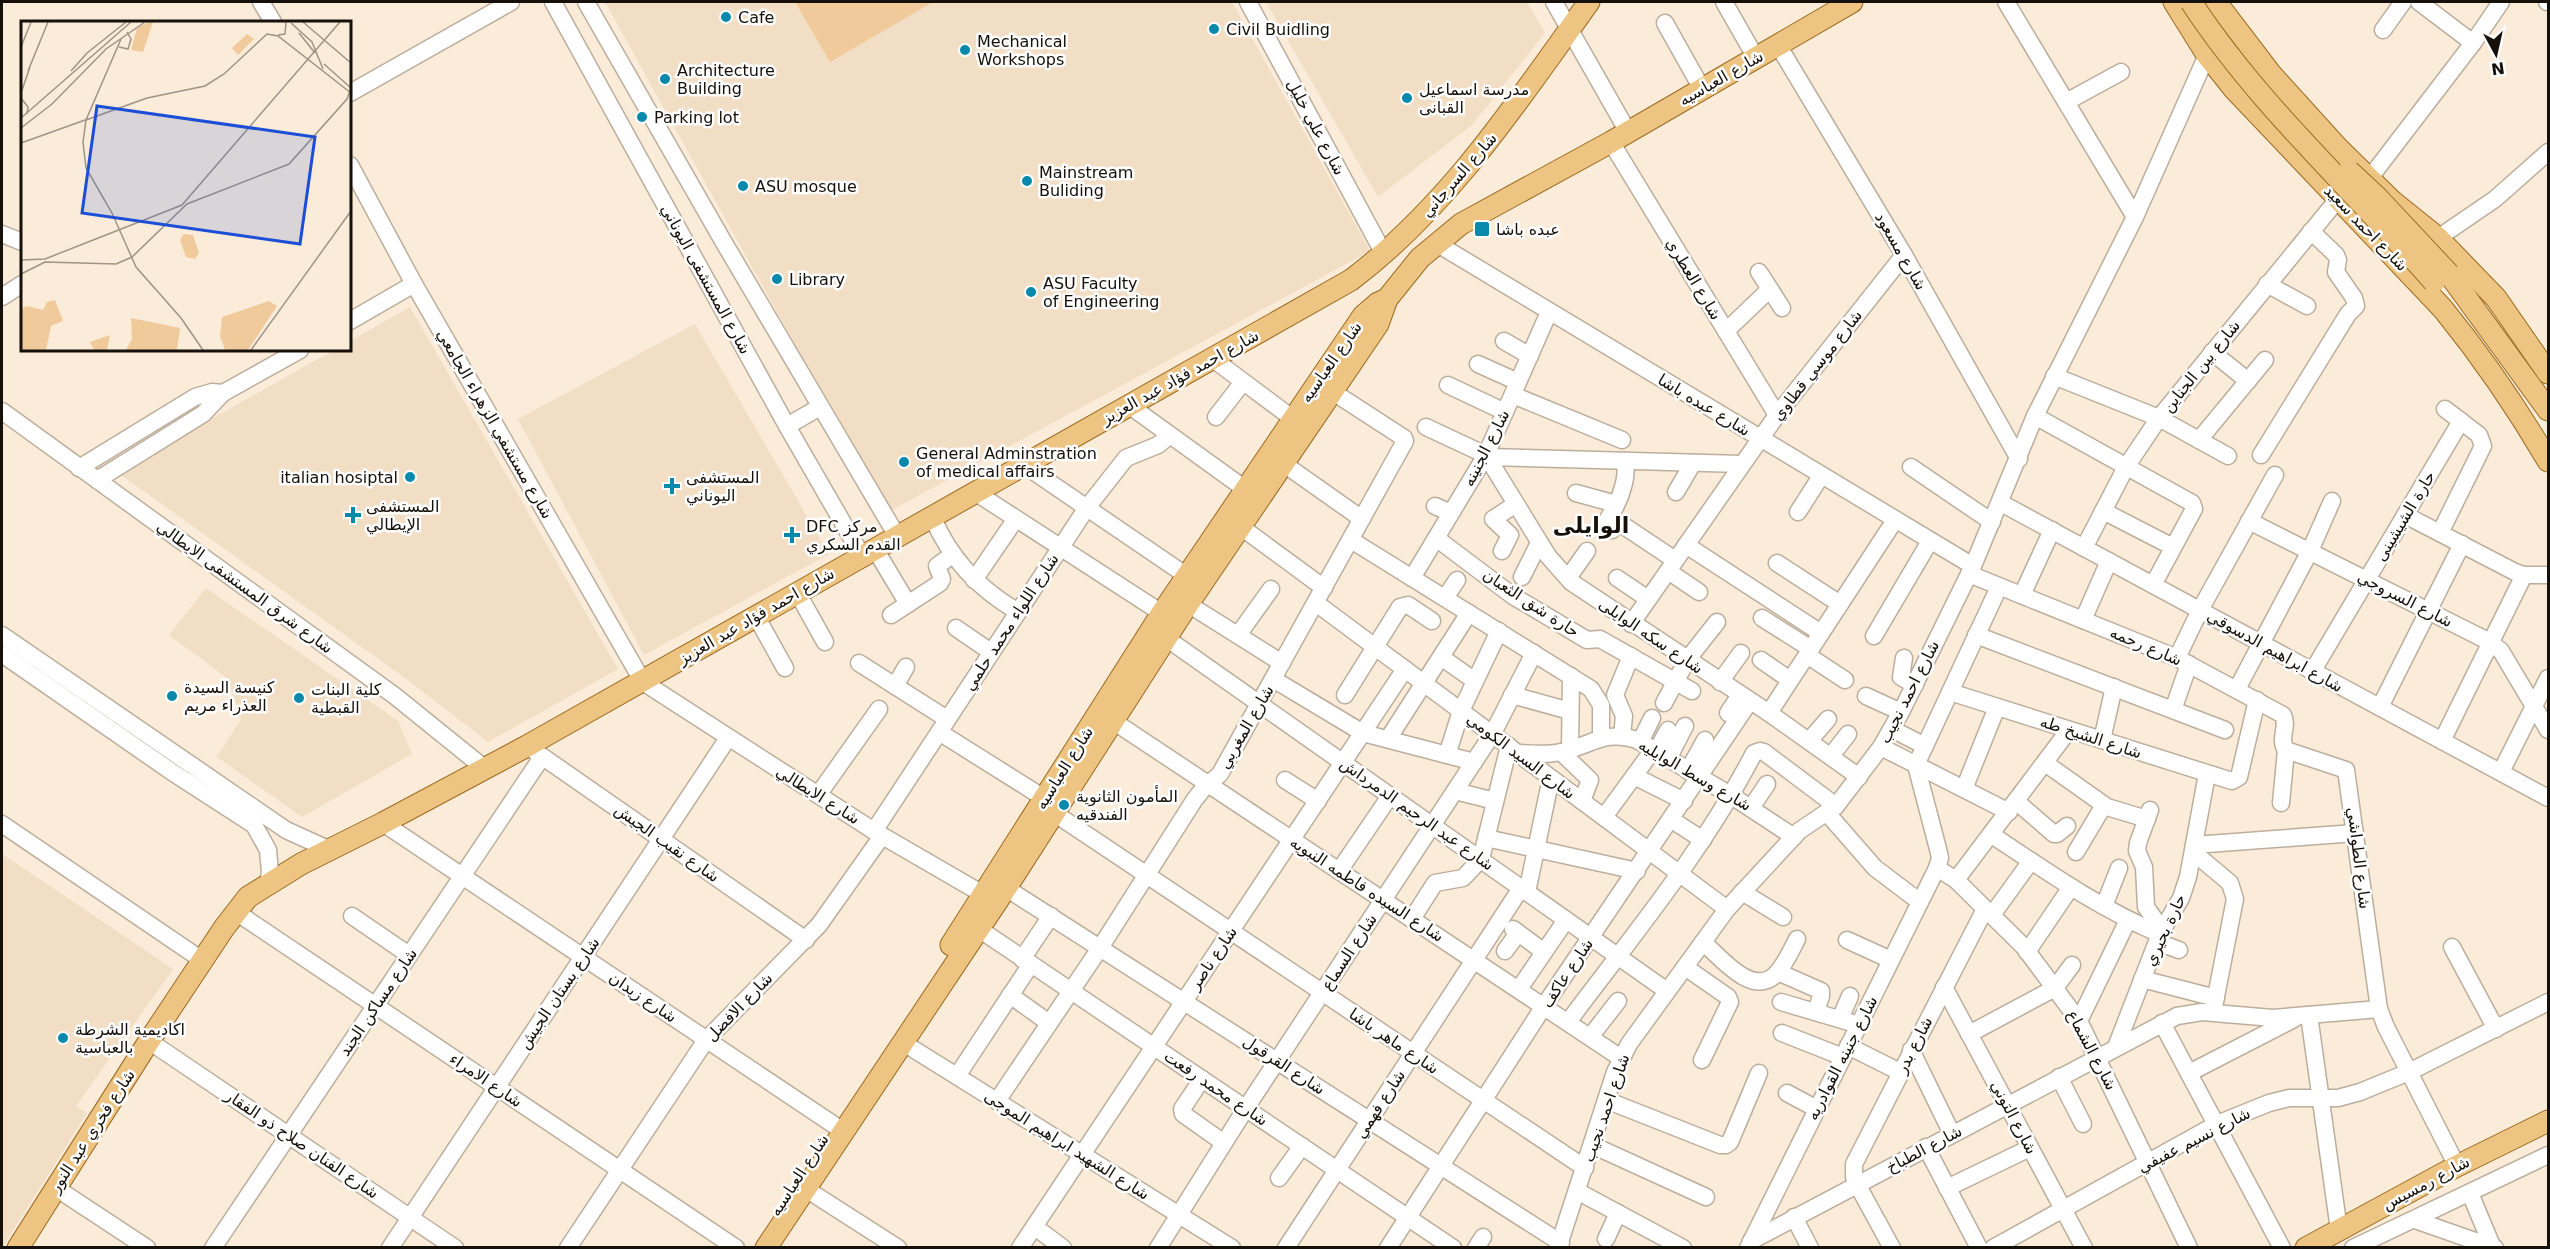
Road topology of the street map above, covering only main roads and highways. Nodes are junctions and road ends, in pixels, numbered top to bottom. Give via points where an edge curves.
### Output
1 (1589, 2) edge
2 (1850, 2) edge
3 (2174, 2) edge
4 (2191, 2) edge
5 (2200, 2) edge
6 (2221, 4) edge
7 (2371, 182) junction
8 (2339, 200) junction
9 (2363, 225) junction
10 (1413, 226) junction
11 (1432, 247) junction
12 (1384, 254) joint
13 (2441, 278) junction
14 (1387, 299) junction
15 (2548, 373) edge
16 (2548, 410) edge
17 (2548, 452) edge
18 (2548, 461) edge
19 (1168, 624) junction
20 (1049, 806) junction
21 (996, 895) junction
22 (242, 904) joint
23 (2548, 1122) edge
24 (838, 1128) junction
25 (2548, 1135) edge
26 (2344, 1240) edge
27 (18, 1248) edge
28 (752, 1248) edge
29 (765, 1248) edge
30 (2306, 1248) edge

1 - 10 main road, شارع السرجاني via 1494,135
2 - 11 main road, شارع العباسيه via 1620,137 1461,224
3 - 8 main road, شارع احمد سعيد via 2206,55 2234,89
4 - 13 main road, bridge via 2261,96 2307,147
5 - 13 main road, bridge via 2302,124 2384,204
6 - 7 main road via 2284,88
7 - 8 main road via 2351,200
7 - 9 main road via 2373,192 2361,203
7 - 15 main road via 2438,238 2496,298
8 - 9 main road, شارع احمد سعيد
9 - 18 main road, شارع احمد سعيد via 2474,347
10 - 11 main road via 1409,234 1411,243 1417,249
10 - 12 main road, شارع السرجاني
11 - 14 main road, شارع العباسيه
12 - 22 main road, شارع احمد فؤاد عبد العزيز via 1337,289 797,592 642,682 535,751 484,768 268,883
13 - 16 main road
13 - 17 main road
14 - 19 main road, شارع العباسيه via 1378,324 1333,392 1188,604
14 - 19 main road, شارع العباسيه via 1363,316 1292,418 1187,576
19 - 20 main road, شارع العباسيه
19 - 20 main road, شارع العباسيه via 1113,721
20 - 21 main road, شارع العباسيه
21 - 24 main road, شارع العباسيه
21 - 24 main road, شارع العباسيه via 979,929
22 - 27 main road, شارع فخري عبد النور via 149,1041
23 - 26 main road, شارع رمسيس via 2457,1166
24 - 28 main road, شارع العباسيه
24 - 29 main road, شارع العباسيه via 806,1189
25 - 26 main road
26 - 30 main road, شارع رمسيس

